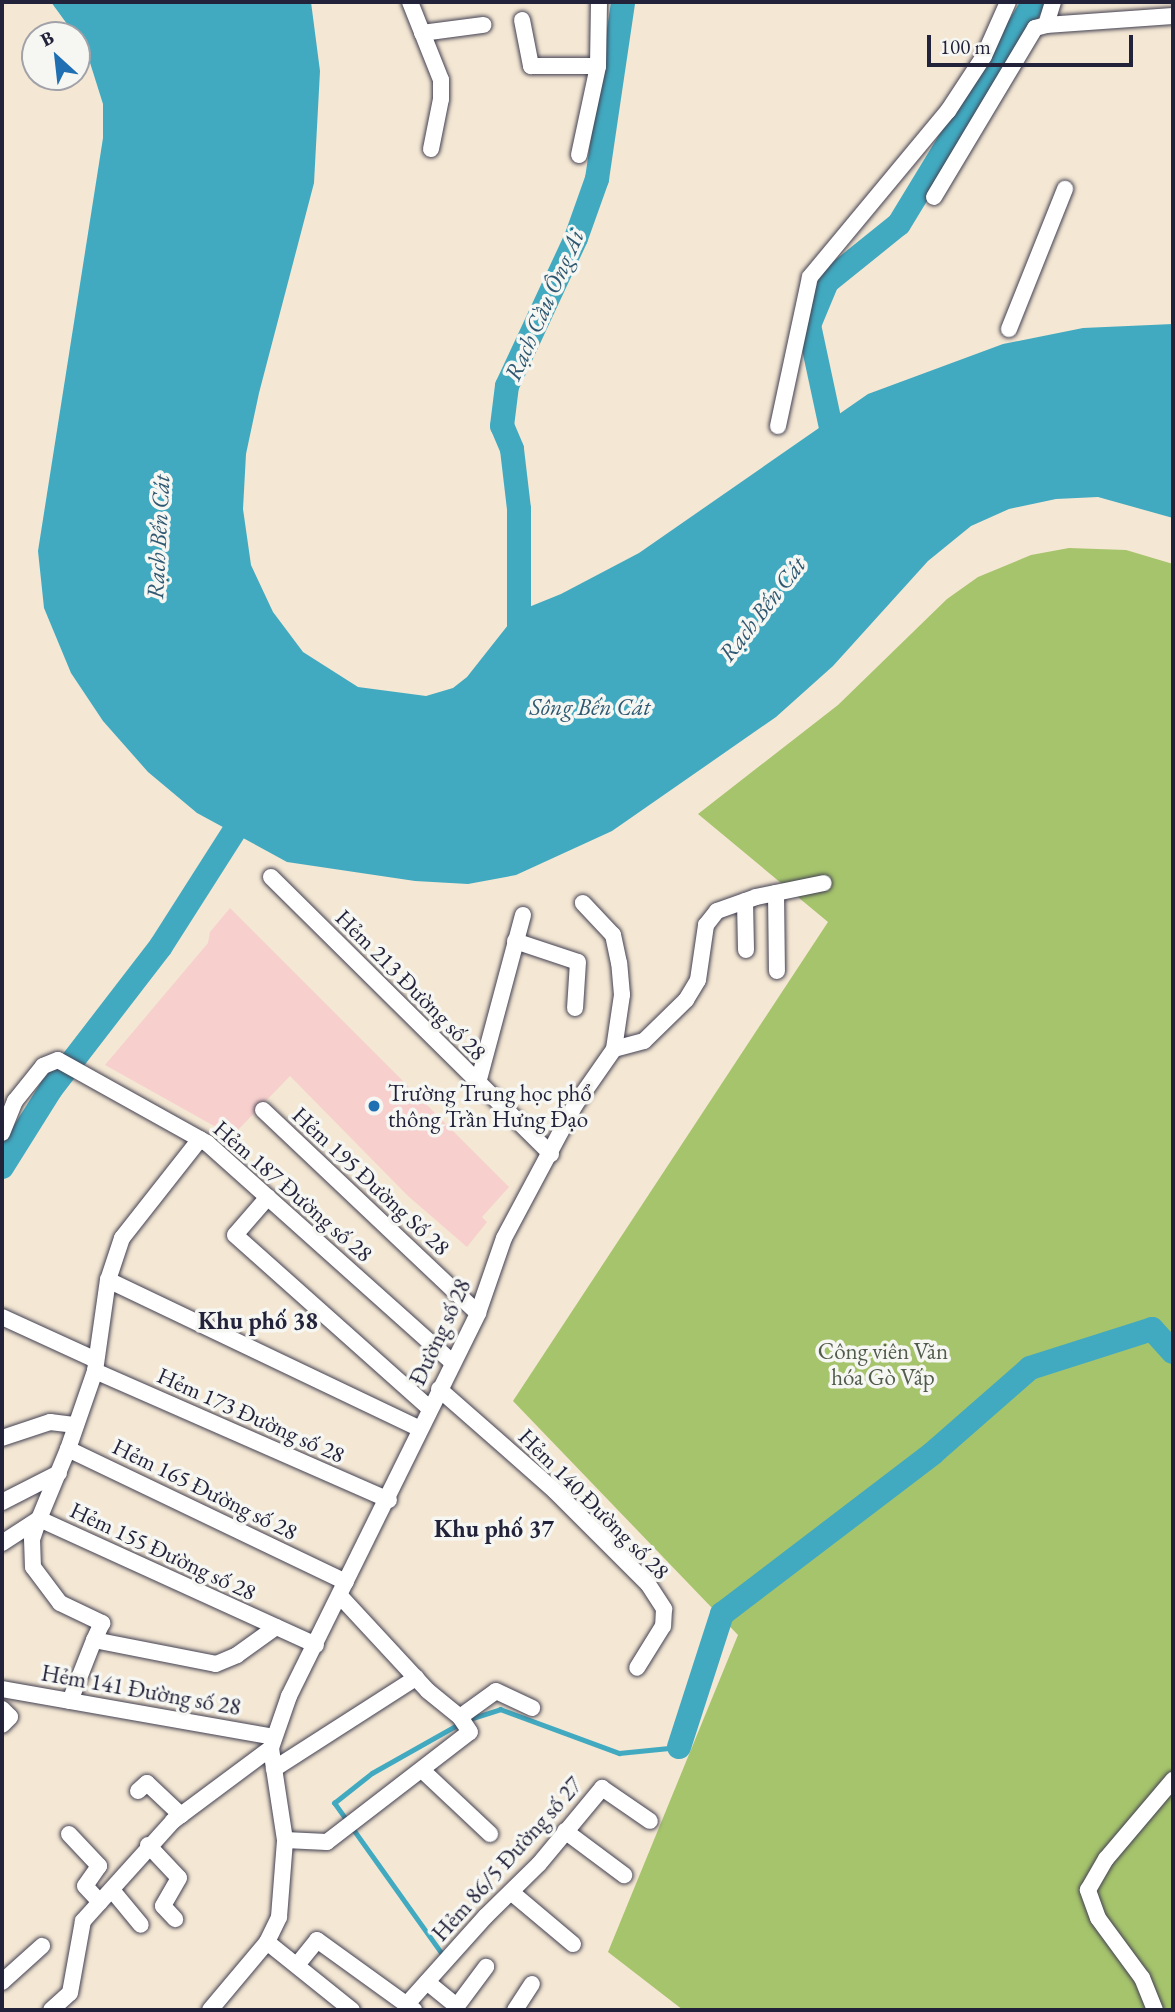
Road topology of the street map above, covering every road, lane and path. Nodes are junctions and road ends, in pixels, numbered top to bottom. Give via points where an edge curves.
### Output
1 (410, 2) edge
2 (599, 2) edge
3 (1008, 2) edge
4 (1053, 2) edge
5 (1173, 16) edge
6 (522, 20) dead end
7 (483, 25) dead end
8 (1046, 26) junction
9 (422, 33) junction
10 (598, 65) junction
11 (431, 149) dead end
12 (579, 155) dead end
13 (1065, 189) dead end
14 (934, 197) dead end
15 (1009, 330) dead end
16 (778, 426) dead end
17 (271, 877) dead end
18 (824, 883) dead end
19 (776, 893) junction
20 (745, 901) junction
21 (583, 902) dead end
22 (523, 915) dead end
23 (515, 941) junction
24 (746, 950) dead end
25 (777, 971) dead end
26 (575, 1008) dead end
27 (614, 1049) junction
28 (478, 1083) junction
29 (262, 1110) dead end
30 (2, 1133) edge
31 (200, 1139) junction
32 (551, 1154) junction
33 (268, 1197) junction
34 (108, 1280) junction
35 (478, 1313) junction
36 (4, 1324) edge
37 (453, 1362) junction
38 (95, 1366) junction
39 (439, 1389) junction
40 (429, 1408) junction
41 (76, 1425) junction
42 (420, 1429) junction
43 (2, 1438) edge
44 (68, 1449) junction
45 (59, 1473) junction
46 (390, 1500) junction
47 (2, 1502) edge
48 (39, 1519) junction
49 (2, 1543) edge
50 (343, 1589) junction
51 (276, 1628) junction
52 (94, 1640) junction
53 (316, 1645) junction
54 (637, 1668) dead end
55 (416, 1678) junction
56 (2, 1689) edge
57 (70, 1701) junction
58 (532, 1708) dead end
59 (2, 1709) edge
60 (460, 1717) junction
61 (2, 1725) edge
62 (272, 1742) junction
63 (274, 1769) junction
64 (423, 1771) junction
65 (1173, 1780) edge
66 (138, 1791) dead end
67 (181, 1815) junction
68 (650, 1821) dead end
69 (565, 1831) junction
70 (69, 1834) dead end
71 (490, 1834) dead end
72 (285, 1840) junction
73 (148, 1845) junction
74 (624, 1875) dead end
75 (112, 1890) junction
76 (511, 1892) junction
77 (100, 1902) junction
78 (175, 1919) dead end
79 (141, 1925) dead end
80 (267, 1941) junction
81 (573, 1944) dead end
82 (42, 1946) dead end
83 (297, 1965) junction
84 (486, 1967) dead end
85 (2, 1982) edge
86 (427, 1982) junction
87 (532, 1984) dead end
88 (411, 2007) edge
89 (51, 2010) edge
90 (210, 2010) edge
91 (352, 2010) edge
92 (515, 2010) edge
93 (1155, 2010) edge

1 - 9 street
2 - 10 street
3 - 16 street via 984,56 948,111 810,277
4 - 8 street
5 - 8 street
6 - 10 street via 531,66
7 - 9 street
8 - 14 street via 1035,28
9 - 11 street via 441,80
10 - 12 street
13 - 15 street
17 - 28 street, Hẻm 213 Đường số 28
18 - 19 street
19 - 20 street
19 - 25 street
20 - 24 street
20 - 27 street via 717,911 706,925 698,980 668,1020 644,1041
21 - 27 street, Đường số 28 via 613,935 620,963 622,995
22 - 23 street
23 - 26 street via 578,962
23 - 28 street
27 - 32 street, Đường số 28 via 575,1105
28 - 32 street, Hẻm 213 Đường số 28
29 - 35 street, Hẻm 195 Đường Số 28
30 - 31 street, Hẻm 187 Đường số 28 via 22,1092 43,1066 58,1060
31 - 33 street, Hẻm 187 Đường số 28
31 - 34 street via 122,1238
32 - 35 street, Đường số 28 via 504,1238
33 - 37 street, Hẻm 187 Đường số 28
33 - 40 street via 236,1235
34 - 38 street
34 - 42 street
35 - 37 street, Đường số 28
36 - 38 street, Hẻm 173 Đường số 28
37 - 39 street, Đường số 28
38 - 41 street
38 - 46 street, Hẻm 173 Đường số 28
39 - 40 street, Đường số 28
39 - 54 street, Hẻm 140 Đường số 28 via 555,1491 648,1584 664,1609 663,1626
40 - 42 street, Đường số 28
41 - 43 street via 50,1422
41 - 44 street
42 - 46 street, Đường số 28
44 - 45 street
44 - 50 street, Hẻm 165 Đường số 28
45 - 47 street
45 - 48 street, Hẻm 155 Đường số 28
46 - 50 street, Đường số 28
48 - 49 street
48 - 51 street, Hẻm 155 Đường số 28
48 - 52 street via 32,1539 33,1567 60,1603 102,1623
50 - 53 street, Đường số 28
50 - 55 street
51 - 52 street via 216,1664
51 - 53 street, Hẻm 155 Đường số 28
52 - 57 street
53 - 62 street, Đường số 28
55 - 60 street
55 - 63 street
56 - 57 street, Hẻm 141 Đường số 28
57 - 62 street, Hẻm 141 Đường số 28
58 - 60 street via 496,1691
59 - 61 street via 10,1717
60 - 64 street via 470,1732
62 - 63 street
62 - 67 street
63 - 72 street
64 - 71 street
64 - 72 street via 327,1842
65 - 93 street via 1106,1859 1088,1890 1098,1918 1142,1978
66 - 67 street via 147,1783
67 - 73 street
68 - 69 street, Hẻm 86/5 Đường số 27 via 602,1788
69 - 74 street
69 - 76 street, Hẻm 86/5 Đường số 27
70 - 77 street via 99,1866 85,1886
72 - 80 street via 279,1917
73 - 75 street
73 - 78 street via 178,1878 163,1906
75 - 77 street
75 - 79 street
76 - 81 street
76 - 86 street, Hẻm 86/5 Đường số 27
77 - 89 street via 80,1930 70,1993
80 - 83 street
80 - 90 street
82 - 85 street
83 - 88 street via 317,1940
83 - 91 street
84 - 86 street via 457,2006
86 - 88 street, Hẻm 86/5 Đường số 27
87 - 92 street

